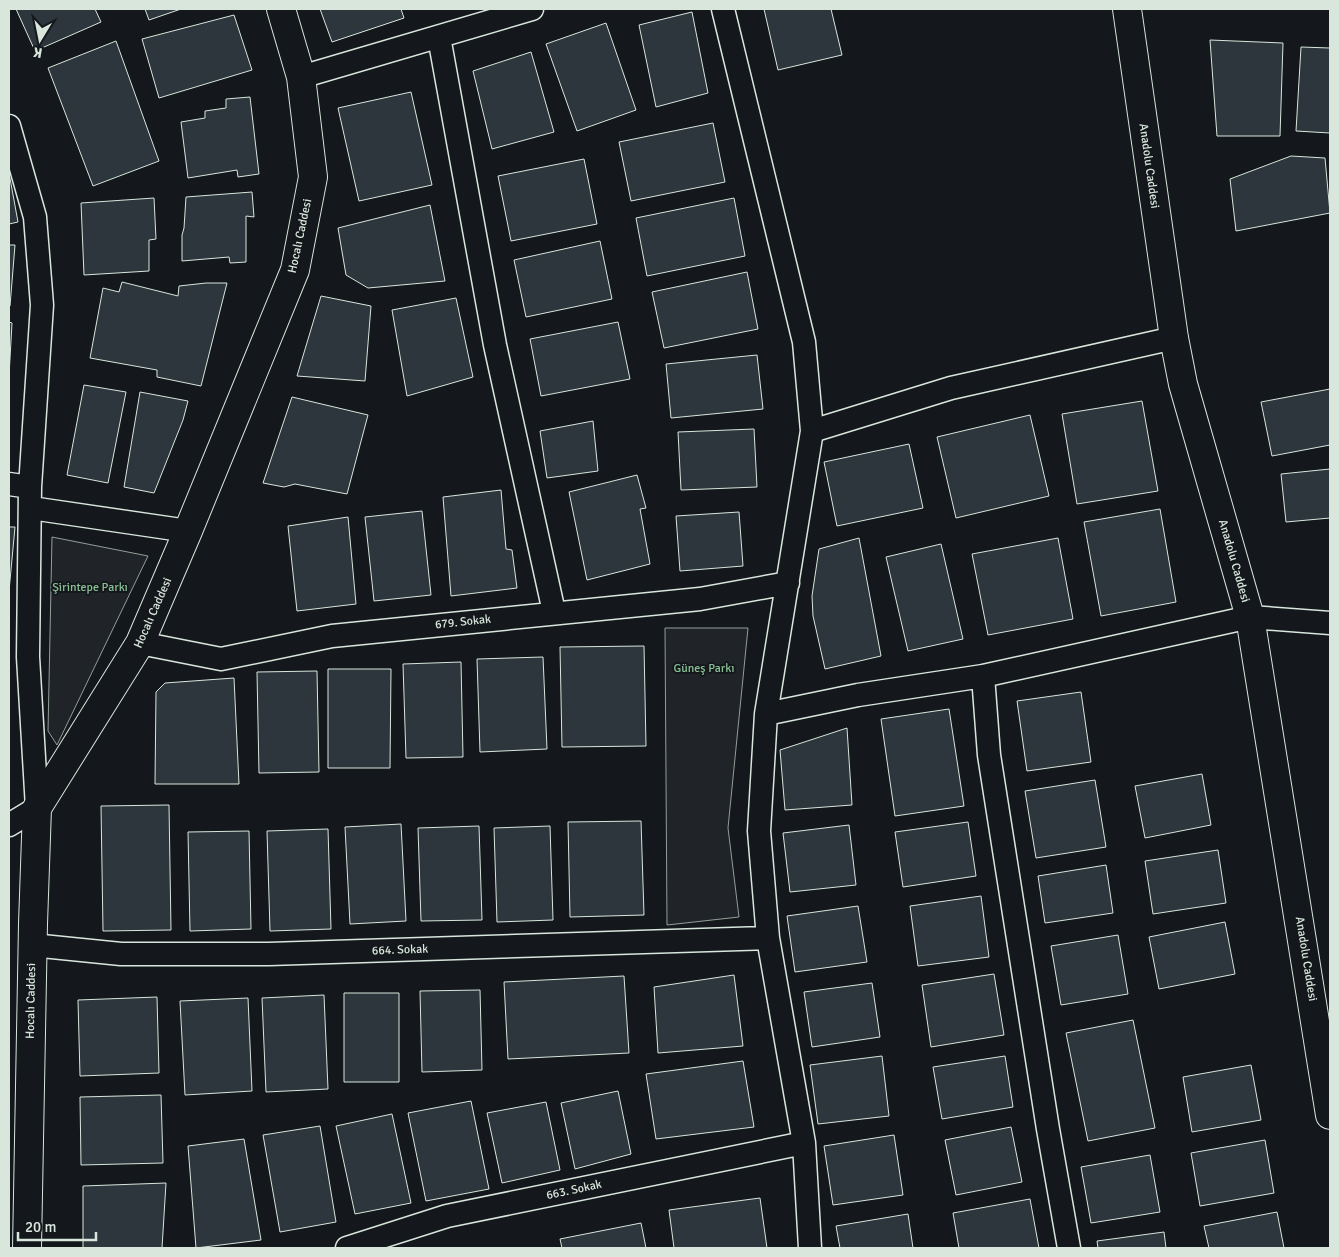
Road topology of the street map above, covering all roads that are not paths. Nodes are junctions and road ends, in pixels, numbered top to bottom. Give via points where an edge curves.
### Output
1 (281, 9) edge
2 (532, 9) edge
3 (723, 9) edge
4 (1128, 9) edge
5 (438, 37) junction
6 (301, 78) junction
7 (9, 126) edge
8 (1174, 338) junction
9 (812, 431) junction
10 (24, 493) edge
11 (188, 531) junction
12 (788, 583) junction
13 (554, 612) junction
14 (1250, 617) junction
15 (1330, 623) edge
16 (140, 644) junction
17 (19, 657) edge
18 (983, 676) junction
19 (766, 714) junction
20 (37, 808) junction
21 (9, 825) edge
22 (768, 938) junction
23 (32, 945) junction
24 (1330, 1115) edge
25 (804, 1143) junction
26 (27, 1248) edge
27 (347, 1248) edge
28 (810, 1248) edge
29 (1069, 1248) edge

1 - 6 street, Hocalı Caddesi
2 - 5 street
3 - 9 street via 804,342
4 - 8 street, Anadolu Caddesi
5 - 6 street
5 - 13 street via 496,345
6 - 11 street, Hocalı Caddesi via 313,177 295,270
7 - 10 street via 35,217 42,305
8 - 9 street via 951,388
8 - 14 street, Anadolu Caddesi via 1183,384
9 - 12 street
10 - 11 street
10 - 17 street
11 - 16 street, Hocalı Caddesi
12 - 13 street, 679. Sokak via 700,599
12 - 19 street
13 - 16 street, 679. Sokak via 332,636 221,659
14 - 15 street
14 - 18 street
14 - 24 street, Anadolu Caddesi
16 - 20 street, Hocalı Caddesi
17 - 20 street
18 - 19 street via 858,695
18 - 29 street via 989,755
19 - 22 street via 758,831
20 - 21 street
20 - 23 street, Hocalı Caddesi
22 - 23 street, 664. Sokak via 269,954 121,954
22 - 25 street
23 - 26 street, Hocalı Caddesi
25 - 27 street, 663. Sokak via 447,1216
25 - 28 street

